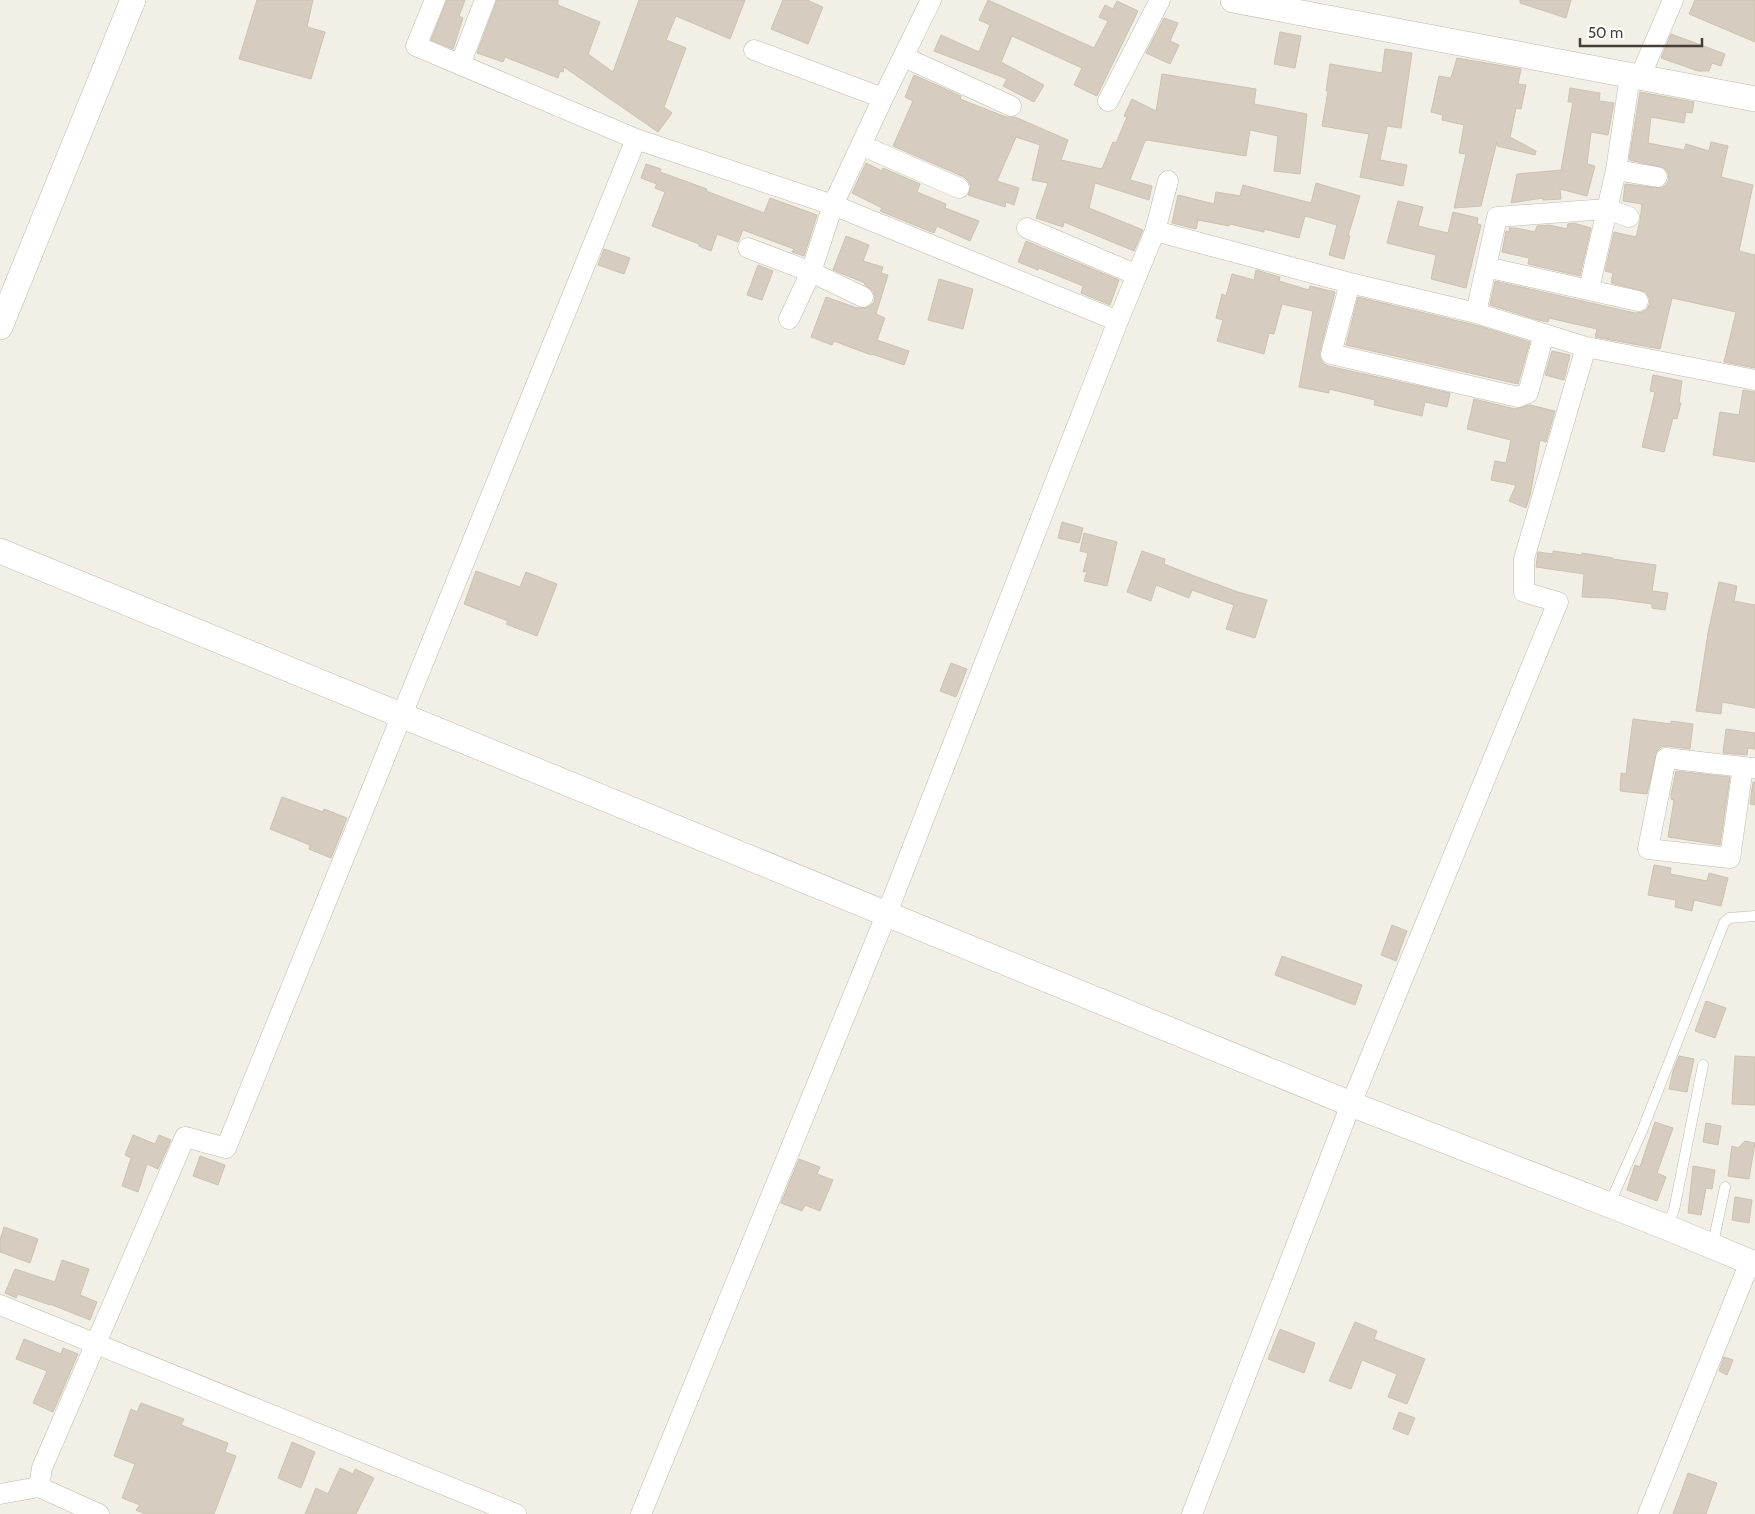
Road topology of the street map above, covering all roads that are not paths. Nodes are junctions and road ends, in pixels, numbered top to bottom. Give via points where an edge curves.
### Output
1 (132, 0) edge
2 (435, 0) edge
3 (485, 0) edge
4 (931, 0) edge
5 (1160, 0) edge
6 (1233, 0) edge
7 (1673, 0) edge
8 (754, 50) dead end
9 (904, 57) junction
10 (460, 64) junction
11 (1635, 77) junction
12 (883, 98) junction
13 (1755, 99) edge
14 (1108, 101) dead end
15 (1011, 106) dead end
16 (636, 139) junction
17 (861, 145) junction
18 (1616, 170) junction
19 (1657, 177) dead end
20 (1168, 182) dead end
21 (959, 188) dead end
22 (833, 206) junction
23 (1607, 209) junction
24 (1629, 217) dead end
25 (1027, 228) dead end
26 (1155, 231) junction
27 (748, 248) dead end
28 (1486, 267) junction
29 (811, 272) junction
30 (1137, 275) junction
31 (1350, 283) junction
32 (1589, 289) junction
33 (862, 297) dead end
34 (1638, 301) dead end
35 (1476, 313) junction
36 (789, 319) dead end
37 (1118, 321) junction
38 (0, 327) edge
39 (1544, 334) junction
40 (1586, 347) junction
41 (1755, 380) edge
42 (0, 551) edge
43 (402, 715) junction
44 (1749, 767) edge
45 (887, 913) junction
46 (1755, 916) edge
47 (1703, 1065) dead end
48 (1351, 1104) junction
49 (1725, 1187) dead end
50 (1609, 1205) junction
51 (1666, 1227) junction
52 (1710, 1246) junction
53 (1753, 1263) edge
54 (0, 1305) edge
55 (96, 1344) junction
56 (39, 1488) junction
57 (0, 1494) edge
58 (93, 1513) edge
59 (516, 1514) edge
60 (642, 1514) edge
61 (1192, 1514) edge
62 (1648, 1514) edge

1 - 38 street
2 - 10 street via 416,46
3 - 10 street
4 - 9 street
5 - 14 street
6 - 11 street
7 - 11 street
8 - 12 street
9 - 12 street
9 - 15 street
10 - 16 street
11 - 13 street
11 - 18 street
12 - 17 street
16 - 22 street
16 - 43 street
17 - 21 street
17 - 22 street
18 - 19 street
18 - 23 street
20 - 26 street
22 - 29 street
22 - 37 street
23 - 24 street
23 - 28 street via 1497,217
23 - 32 street
25 - 30 street
26 - 30 street
26 - 31 street
27 - 29 street
28 - 32 street
28 - 35 street
29 - 33 street
29 - 36 street
30 - 37 street
31 - 35 street
31 - 39 street via 1331,354 1518,397 1528,393
32 - 34 street
35 - 39 street
37 - 45 street
39 - 40 street
40 - 41 street
40 - 48 street via 1524,559 1524,592 1558,602
42 - 43 street
43 - 45 street
43 - 55 street via 226,1148 186,1137
44 - 44 street via 1730,858 1648,849 1666,758
45 - 48 street
45 - 60 street
46 - 50 lane via 1729,918 1724,923 1642,1131
47 - 51 lane via 1674,1210
48 - 50 street
48 - 61 street
49 - 52 lane
50 - 51 street
51 - 52 street
52 - 53 street
53 - 62 street
54 - 55 street
55 - 56 street via 42,1468
55 - 59 street
56 - 57 street
56 - 58 street

